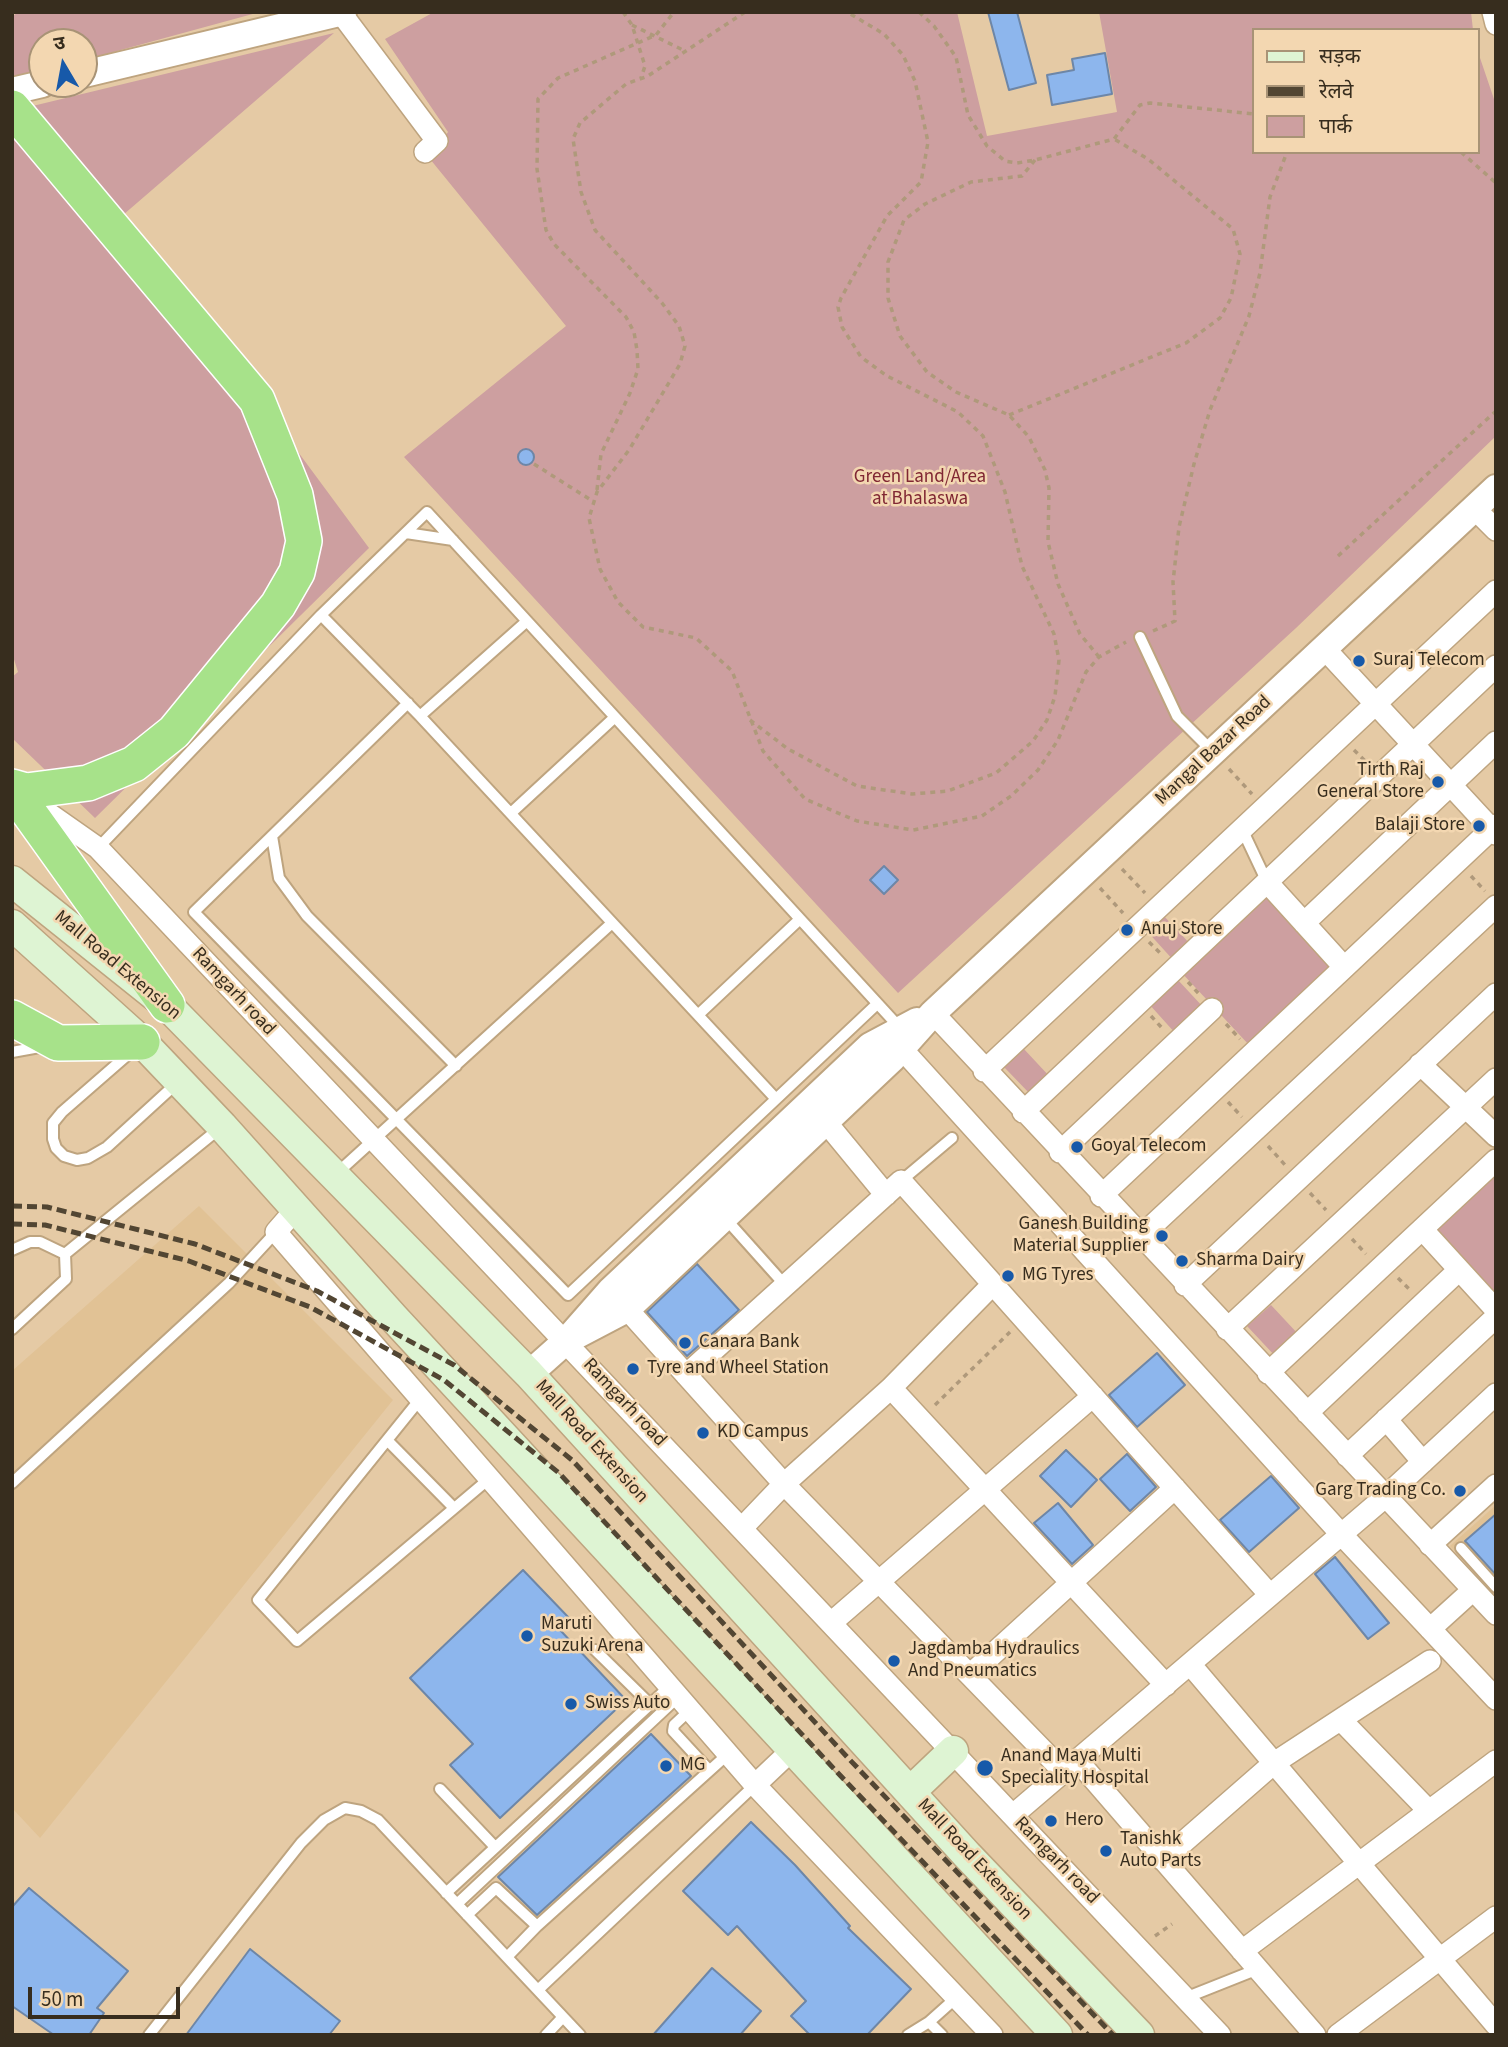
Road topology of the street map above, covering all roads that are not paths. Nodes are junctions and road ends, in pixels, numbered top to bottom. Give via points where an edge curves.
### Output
1 (342, 12) edge
2 (1493, 12) edge
3 (1496, 24) edge
4 (98, 71) edge
5 (12, 108) edge
6 (425, 152) dead end
7 (1496, 488) edge
8 (1475, 508) junction
9 (1496, 530) edge
10 (406, 533) junction
11 (453, 540) junction
12 (1496, 591) edge
13 (321, 615) junction
14 (527, 621) junction
15 (1140, 637) road end
16 (1324, 648) junction
17 (1496, 666) edge
18 (408, 703) junction
19 (1374, 704) junction
20 (421, 716) junction
21 (615, 717) junction
22 (1496, 742) edge
23 (1412, 745) junction
24 (1213, 752) junction
25 (1450, 785) junction
26 (12, 788) edge
27 (511, 813) junction
28 (1242, 829) junction
29 (1494, 829) edge
30 (272, 836) junction
31 (98, 848) junction
32 (12, 881) edge
33 (1267, 882) junction
34 (1492, 900) edge
35 (800, 919) junction
36 (612, 923) junction
37 (1304, 923) junction
38 (12, 925) edge
39 (1345, 967) junction
40 (1496, 994) edge
41 (877, 1004) junction
42 (167, 1005) junction
43 (1212, 1009) dead end
44 (933, 1013) junction
45 (698, 1015) junction
46 (12, 1017) edge
47 (904, 1038) junction
48 (142, 1042) junction
49 (58, 1043) junction
50 (12, 1052) edge
51 (1420, 1065) junction
52 (456, 1066) junction
53 (984, 1071) junction
54 (1496, 1079) edge
55 (179, 1081) junction
56 (776, 1099) junction
57 (1464, 1109) junction
58 (818, 1112) junction
59 (1023, 1112) junction
60 (397, 1120) junction
61 (222, 1126) junction
62 (1496, 1136) edge
63 (951, 1138) dead end
64 (374, 1140) junction
65 (1060, 1152) junction
66 (1496, 1160) edge
67 (333, 1176) junction
68 (894, 1188) junction
69 (1101, 1196) junction
70 (296, 1209) junction
71 (725, 1218) junction
72 (1422, 1229) junction
73 (276, 1232) junction
74 (1140, 1237) junction
75 (12, 1250) edge
76 (65, 1254) junction
77 (1459, 1270) junction
78 (784, 1284) junction
79 (993, 1284) junction
80 (1185, 1285) junction
81 (627, 1309) junction
82 (1496, 1310) edge
83 (1496, 1317) edge
84 (12, 1329) edge
85 (1227, 1329) junction
86 (566, 1341) junction
87 (1268, 1373) junction
88 (529, 1374) junction
89 (686, 1375) junction
90 (891, 1388) junction
91 (1496, 1394) edge
92 (1093, 1396) junction
93 (421, 1398) junction
94 (1307, 1413) junction
95 (1387, 1419) junction
96 (387, 1440) junction
97 (1347, 1456) junction
98 (1423, 1461) junction
99 (490, 1478) junction
100 (12, 1483) edge
101 (785, 1483) junction
102 (1496, 1485) edge
103 (1175, 1488) junction
104 (986, 1490) junction
105 (1385, 1497) junction
106 (454, 1508) junction
107 (742, 1528) junction
108 (1342, 1534) junction
109 (1430, 1545) junction
110 (1461, 1548) dead end
111 (880, 1580) junction
112 (1070, 1581) junction
113 (1270, 1595) junction
114 (1489, 1598) edge
115 (831, 1623) junction
116 (1430, 1629) junction
117 (595, 1650) dead end
118 (1430, 1661) dead end
119 (1190, 1664) junction
120 (971, 1674) junction
121 (1166, 1685) junction
122 (679, 1698) junction
123 (1496, 1699) edge
124 (650, 1704) junction
125 (1340, 1720) junction
126 (793, 1749) junction
127 (953, 1751) junction
128 (728, 1754) junction
129 (1496, 1761) edge
130 (1274, 1763) junction
131 (1070, 1766) junction
132 (709, 1770) junction
133 (755, 1785) junction
134 (440, 1789) dead end
135 (910, 1792) junction
136 (1428, 1810) junction
137 (1013, 1815) junction
138 (495, 1847) junction
139 (1163, 1860) junction
140 (1359, 1863) junction
141 (446, 1893) junction
142 (457, 1904) junction
143 (467, 1915) junction
144 (1496, 1917) edge
145 (537, 1926) junction
146 (1242, 1951) junction
147 (507, 1957) junction
148 (1439, 1958) junction
149 (1258, 1969) junction
150 (538, 1990) junction
151 (957, 1997) junction
152 (1185, 1998) junction
153 (563, 2017) junction
154 (929, 2022) junction
155 (1496, 2025) edge
156 (149, 2035) edge
157 (546, 2035) edge
158 (580, 2035) edge
159 (908, 2035) edge
160 (942, 2035) edge
161 (992, 2035) edge
162 (1057, 2035) edge
163 (1139, 2035) edge
164 (1220, 2035) edge
165 (1315, 2035) edge
166 (1338, 2035) edge

1 - 4 street
1 - 6 street via 437,141
2 - 3 street
5 - 26 highway via 257,400 295,495 304,541 297,572 278,605 174,732 134,764 88,783 26,791
7 - 8 street, Mangal Bazar Road
8 - 9 street
8 - 16 street, Mangal Bazar Road
10 - 11 lane
10 - 11 lane via 427,512
10 - 13 lane
11 - 14 lane
12 - 19 street
13 - 18 lane
13 - 31 lane
14 - 20 lane
14 - 21 lane
15 - 24 lane via 1177,716
16 - 19 street
16 - 24 street, Mangal Bazar Road
17 - 23 street
18 - 20 lane
18 - 30 lane
19 - 23 street
19 - 28 street
20 - 27 lane
21 - 27 lane
21 - 35 lane
22 - 25 street
23 - 25 street
23 - 33 street
24 - 44 street, Mangal Bazar Road
25 - 29 street
25 - 37 street
26 - 31 street, Ramgarh road
26 - 42 highway
27 - 36 lane
28 - 33 lane
28 - 53 street
29 - 39 street
30 - 52 lane via 279,878 307,916
30 - 60 lane via 194,912
31 - 64 street, Ramgarh road
32 - 42 main road, Mall Road Extension
33 - 37 street
33 - 59 street
34 - 74 street
35 - 41 lane
35 - 45 lane
36 - 45 lane
36 - 52 lane
37 - 39 street
38 - 48 main road, Mall Road Extension
39 - 69 street
40 - 51 street
41 - 47 lane
41 - 56 lane
42 - 67 main road, Mall Road Extension
43 - 65 street
44 - 47 street, Mangal Bazar Road
44 - 53 street
45 - 56 lane
46 - 49 highway
47 - 58 street, Mangal Bazar Road
47 - 108 street
48 - 49 highway
48 - 55 main road, Mall Road Extension
48 - 55 lane via 53,1123 56,1149 77,1160 107,1147
49 - 50 lane
51 - 57 street
51 - 80 street
52 - 60 lane
53 - 59 street
54 - 57 street
55 - 61 main road, Mall Road Extension
56 - 60 lane via 568,1295
57 - 62 street
57 - 85 street
58 - 68 street
58 - 71 street
58 - 86 street via 610,1291
59 - 65 street
60 - 64 lane
61 - 70 main road, Mall Road Extension
61 - 76 lane
63 - 68 lane
64 - 67 lane
64 - 86 street, Ramgarh road
65 - 69 street
66 - 72 street
67 - 88 main road, Mall Road Extension
68 - 78 street
68 - 79 street
69 - 74 street
70 - 73 street
70 - 126 main road, Mall Road Extension
71 - 78 lane
71 - 81 street
72 - 77 street
72 - 87 street
73 - 93 street
73 - 100 lane via 229,1283
74 - 80 street
75 - 76 lane via 40,1242
76 - 84 lane via 66,1279
77 - 82 street
77 - 94 street
78 - 89 street
79 - 90 street
79 - 92 street
80 - 85 street
81 - 86 street
81 - 89 street
83 - 95 street
85 - 87 street
86 - 88 street
86 - 107 street, Ramgarh road
87 - 94 street
88 - 135 main road, Mall Road Extension
89 - 101 street
90 - 101 street
90 - 104 street
91 - 98 street
92 - 103 street
92 - 104 street
93 - 96 lane
93 - 99 street
94 - 97 street
95 - 97 street
95 - 98 street
96 - 106 lane
96 - 106 lane via 258,1600 297,1641
97 - 105 street
98 - 105 street
99 - 106 lane
99 - 122 street
101 - 107 street
101 - 111 street
102 - 109 street
103 - 112 street
103 - 113 street
104 - 111 street
104 - 112 street
105 - 108 street
105 - 109 street
107 - 115 street, Ramgarh road
108 - 113 street
108 - 116 street
109 - 114 street
110 - 114 lane
111 - 115 street
111 - 120 street
112 - 120 street
112 - 121 street
113 - 119 street
114 - 116 street
115 - 127 street, Ramgarh road
116 - 123 street
117 - 124 lane
118 - 125 street
119 - 121 street
119 - 130 street
120 - 131 street
121 - 131 street
122 - 124 lane
122 - 128 street
122 - 132 lane via 673,1731
122 - 142 lane
124 - 138 lane
125 - 130 street
125 - 136 street
126 - 133 street
126 - 162 main road, Mall Road Extension
127 - 135 main road
127 - 137 street, Ramgarh road
128 - 132 lane
128 - 133 street
129 - 136 street
130 - 139 street
130 - 140 street
131 - 137 street
131 - 139 street
132 - 145 lane
133 - 150 lane
133 - 151 street
134 - 138 lane
135 - 163 main road, Mall Road Extension
136 - 140 street
137 - 152 street, Ramgarh road
138 - 141 lane
139 - 146 street
140 - 146 street
140 - 148 street
141 - 142 lane
141 - 156 lane via 378,1820 345,1808 301,1843
142 - 143 lane
143 - 145 lane via 496,1888
143 - 147 lane
144 - 148 street
145 - 147 lane
146 - 149 street
147 - 150 lane
148 - 155 street
148 - 166 street
149 - 152 lane
149 - 165 street
150 - 153 lane
151 - 154 lane
151 - 161 street
152 - 164 street, Ramgarh road
153 - 157 lane
153 - 158 lane
154 - 159 lane
154 - 160 lane

